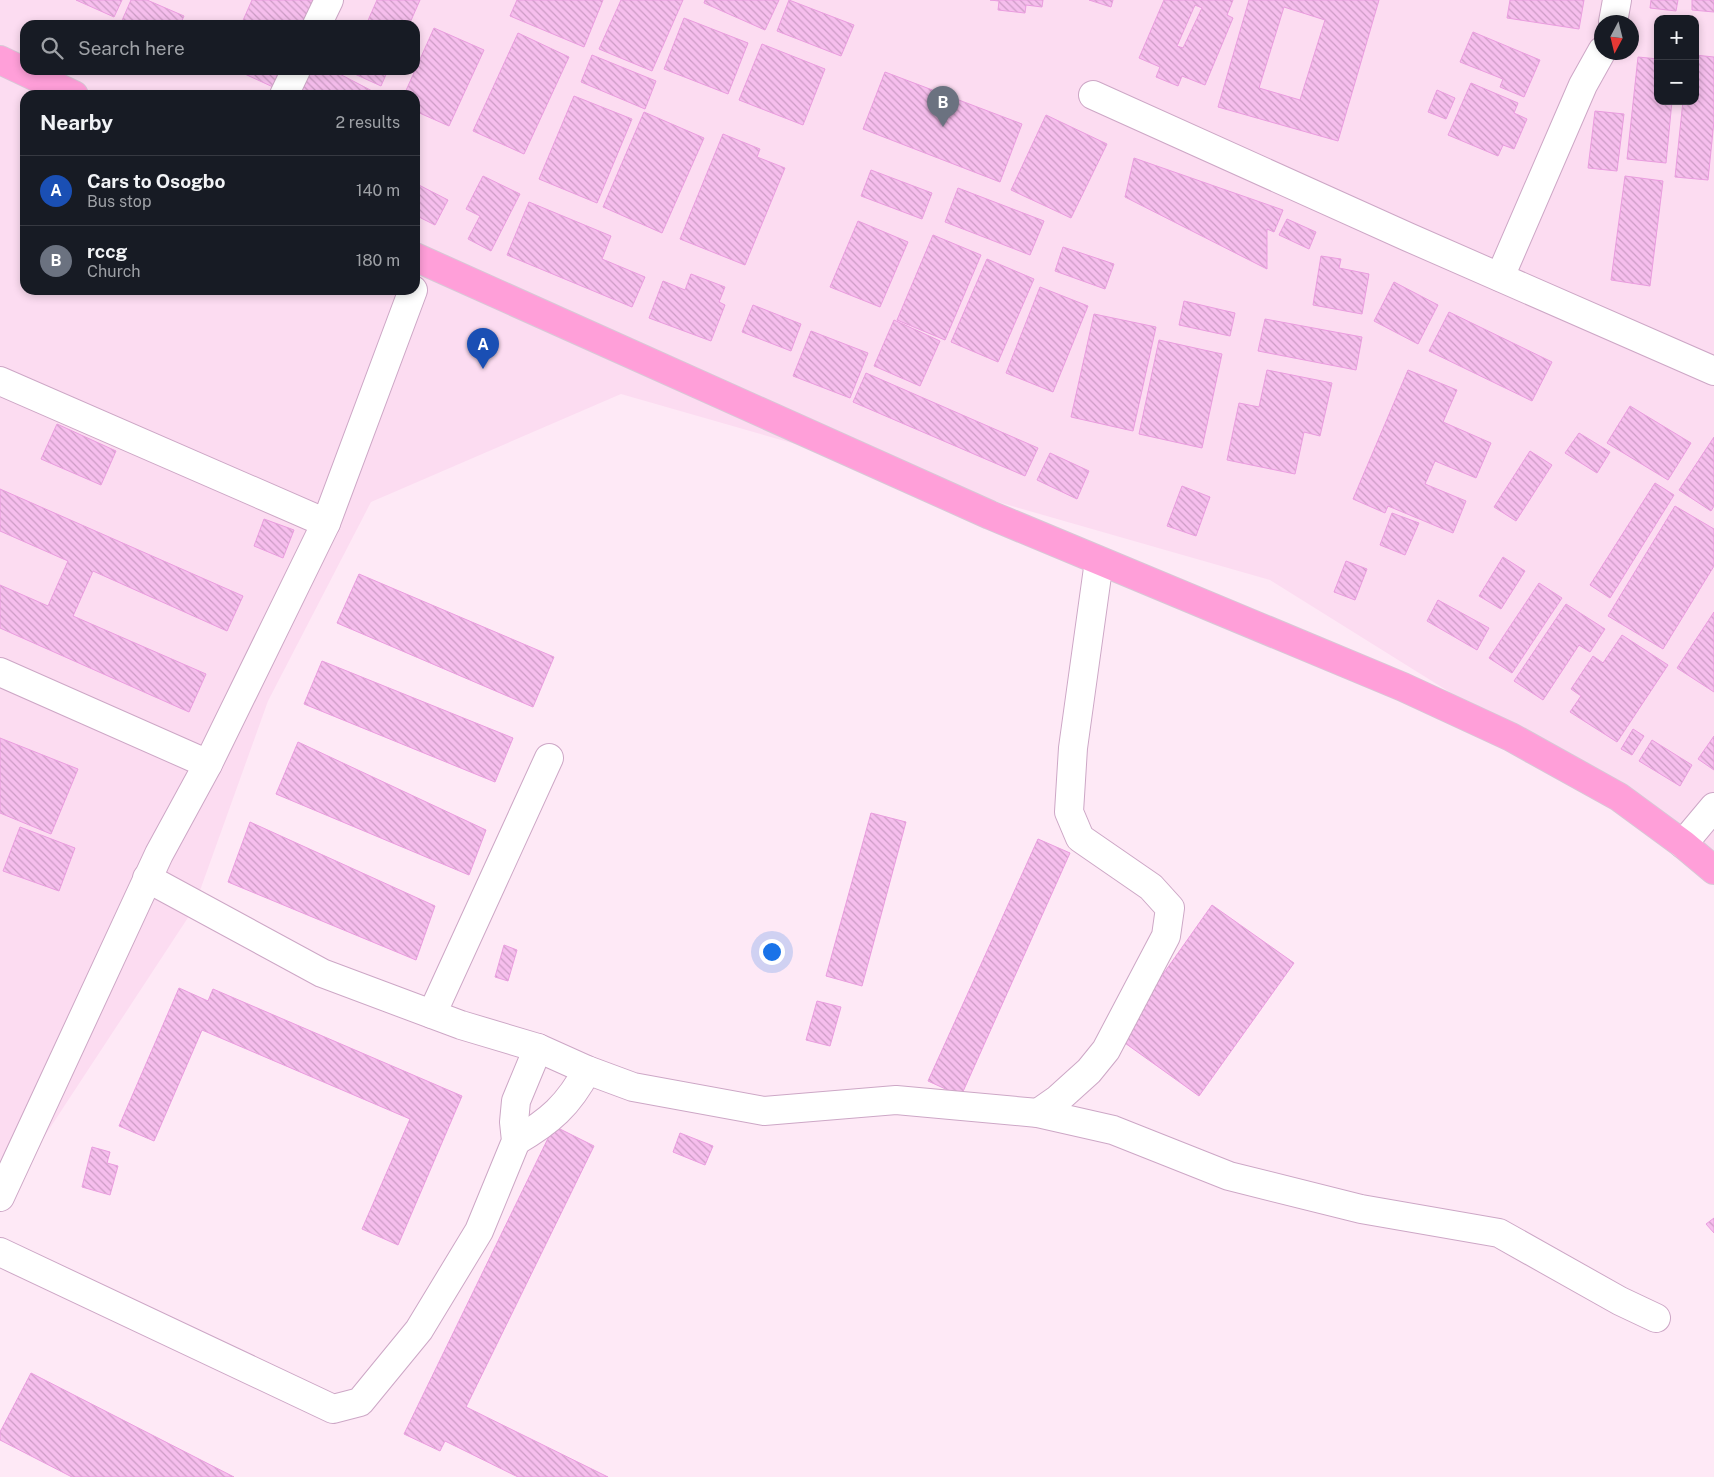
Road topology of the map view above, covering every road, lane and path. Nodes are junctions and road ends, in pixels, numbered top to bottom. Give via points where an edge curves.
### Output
1 (329, 0) edge
2 (1617, 0) edge
3 (1614, 15) edge
4 (319, 20) edge
5 (0, 60) edge
6 (1597, 60) edge
7 (20, 69) edge
8 (32, 75) edge
9 (294, 75) edge
10 (63, 90) edge
11 (286, 90) edge
12 (1093, 95) dead end
13 (420, 269) edge
14 (1500, 277) junction
15 (411, 295) edge
16 (1714, 369) edge
17 (0, 381) edge
18 (326, 523) junction
19 (1099, 561) junction
20 (0, 672) edge
21 (549, 758) dead end
22 (208, 764) junction
23 (1714, 807) edge
24 (1683, 844) junction
25 (1714, 870) edge
26 (147, 878) junction
27 (432, 1014) junction
28 (538, 1048) junction
29 (587, 1070) junction
30 (1038, 1113) junction
31 (516, 1141) junction
32 (1, 1192) edge
33 (0, 1252) edge
34 (1656, 1318) dead end

1 - 4 street
2 - 3 street
5 - 7 main road
6 - 14 street via 1583,85
8 - 10 main road
9 - 11 street
12 - 14 street
13 - 19 main road
14 - 16 street
15 - 18 street
17 - 18 street
18 - 22 street
19 - 24 main road via 1403,687 1512,737 1619,797
19 - 30 street via 1073,748 1069,812 1080,838 1151,886 1170,908 1166,936 1106,1050 1090,1071
20 - 22 street
21 - 27 street
22 - 26 street
23 - 24 street
24 - 25 main road
26 - 27 street via 322,973
26 - 32 street
27 - 28 street
28 - 29 street
28 - 31 street via 516,1101
29 - 30 street via 633,1087 764,1111 896,1100
29 - 31 street via 577,1090 559,1111
30 - 34 street via 1113,1130 1228,1176 1361,1209 1499,1233
31 - 33 street via 479,1232 419,1330 360,1402 333,1409

